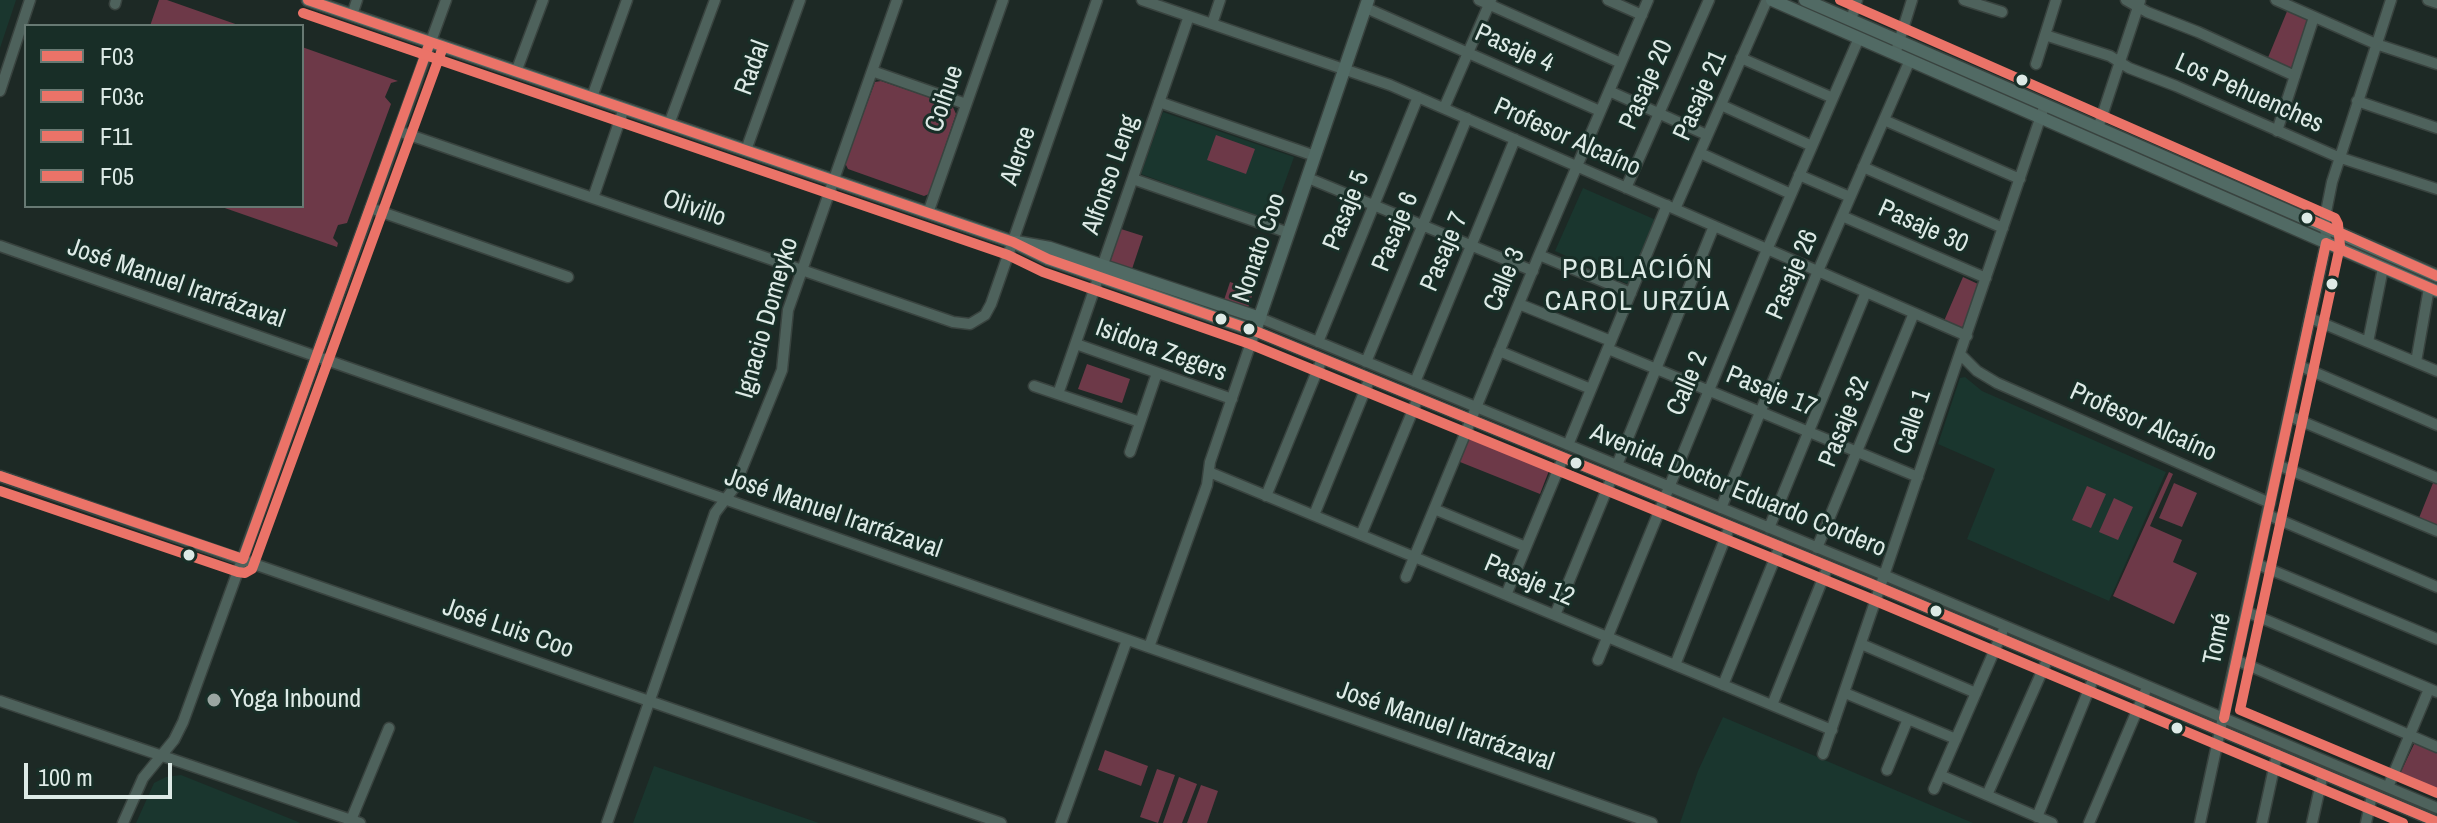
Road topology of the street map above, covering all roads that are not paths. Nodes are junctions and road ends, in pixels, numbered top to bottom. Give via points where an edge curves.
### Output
1 (30, 0) edge
2 (308, 0) edge
3 (357, 0) edge
4 (446, 0) edge
5 (543, 0) edge
6 (627, 0) edge
7 (715, 0) edge
8 (800, 0) edge
9 (897, 0) edge
10 (1003, 0) edge
11 (1097, 0) edge
12 (1144, 0) edge
13 (1220, 0) edge
14 (1608, 0) edge
15 (1648, 0) edge
16 (1709, 0) edge
17 (1769, 0) edge
18 (1805, 0) edge
19 (1857, 0) edge
20 (1912, 0) edge
21 (1964, 0) edge
22 (2056, 0) edge
23 (2126, 0) edge
24 (2276, 0) edge
25 (2391, 0) edge
26 (2428, 0) edge
27 (1486, 1) edge
28 (2139, 3) edge
29 (2437, 3) edge
30 (1367, 4) edge
31 (2002, 12) dead end
32 (352, 15) junction
33 (1642, 15) junction
34 (1189, 16) junction
35 (2314, 17) junction
36 (1851, 20) junction
37 (1212, 24) junction
38 (2045, 35) junction
39 (1859, 38) junction
40 (430, 42) junction
41 (2376, 44) junction
42 (1897, 47) junction
43 (1468, 53) junction
44 (1741, 58) junction
45 (1910, 60) junction
46 (1621, 63) junction
47 (2120, 63) junction
48 (2036, 64) dead end
49 (2437, 64) edge
50 (1345, 69) junction
51 (872, 71) junction
52 (516, 72) junction
53 (2295, 76) junction
54 (0, 91) edge
55 (1609, 91) junction
56 (592, 97) junction
57 (1418, 97) junction
58 (1833, 98) junction
59 (2357, 101) junction
60 (1159, 102) junction
61 (966, 104) junction
62 (1721, 105) junction
63 (624, 108) junction
64 (1444, 108) junction
65 (1600, 111) junction
66 (2043, 111) junction
67 (1659, 114) junction
68 (1467, 118) junction
69 (1884, 120) junction
70 (669, 124) junction
71 (2098, 128) junction
72 (2437, 128) edge
73 (398, 131) junction
74 (2277, 131) junction
75 (1707, 135) junction
76 (1515, 139) junction
77 (1812, 146) junction
78 (746, 150) junction
79 (1700, 153) junction
80 (1315, 156) junction
81 (2338, 157) junction
82 (1577, 166) junction
83 (1863, 167) junction
84 (1799, 175) junction
85 (1308, 178) junction
86 (1133, 179) junction
87 (2020, 179) junction
88 (833, 180) junction
89 (1626, 188) junction
90 (2437, 189) edge
91 (1791, 194) junction
92 (1850, 197) junction
93 (593, 198) junction
94 (1374, 205) junction
95 (1671, 207) junction
96 (370, 208) junction
97 (928, 213) junction
98 (1842, 216) junction
99 (1422, 225) junction
100 (1714, 226) junction
101 (2324, 227) junction
102 (2003, 228) junction
103 (1289, 233) junction
104 (1013, 242) junction
105 (2326, 243) junction
106 (0, 246) edge
107 (1471, 246) junction
108 (1767, 249) junction
109 (1539, 255) junction
110 (2383, 268) junction
111 (802, 270) junction
112 (1101, 271) junction
113 (1533, 271) junction
114 (1818, 271) junction
115 (2437, 276) edge
116 (568, 277) dead end
117 (1986, 278) junction
118 (2433, 289) edge
119 (1866, 292) junction
120 (1631, 293) junction
121 (1519, 304) junction
122 (1914, 313) junction
123 (1260, 318) junction
124 (2310, 318) junction
125 (976, 322) joint
126 (1255, 331) junction
127 (1967, 336) junction
128 (1318, 342) junction
129 (2368, 342) junction
130 (1076, 344) junction
131 (1609, 345) junction
132 (1499, 351) junction
133 (1960, 354) junction
134 (317, 356) junction
135 (1322, 359) junction
136 (1366, 362) junction
137 (2416, 362) junction
138 (2300, 366) junction
139 (1656, 369) junction
140 (2437, 371) edge
141 (1157, 373) junction
142 (1370, 378) junction
143 (1415, 382) junction
144 (1034, 386) dead end
145 (1591, 389) junction
146 (1709, 390) junction
147 (1058, 394) junction
148 (1418, 398) junction
149 (1232, 399) junction
150 (1476, 407) junction
151 (1760, 412) junction
152 (2289, 416) junction
153 (1471, 420) junction
154 (1140, 422) junction
155 (2437, 425) edge
156 (1809, 432) junction
157 (1568, 445) junction
158 (1130, 452) dead end
159 (1857, 452) junction
160 (1563, 458) junction
161 (1617, 465) junction
162 (2278, 465) junction
163 (1209, 472) junction
164 (0, 476) edge
165 (1612, 477) junction
166 (1918, 477) junction
167 (2437, 478) edge
168 (1669, 487) junction
169 (1266, 496) junction
170 (724, 499) junction
171 (1664, 499) junction
172 (2270, 503) junction
173 (1721, 508) junction
174 (1434, 509) junction
175 (1314, 515) junction
176 (2268, 515) junction
177 (1730, 526) junction
178 (1769, 528) junction
179 (2437, 531) edge
180 (1361, 535) junction
181 (1780, 546) junction
182 (1526, 547) junction
183 (1817, 548) junction
184 (1414, 557) junction
185 (243, 559) junction
186 (2257, 564) junction
187 (1828, 566) junction
188 (1884, 575) junction
189 (1406, 577) dead end
190 (1881, 587) junction
191 (2437, 587) edge
192 (1506, 595) junction
193 (2247, 612) junction
194 (1555, 615) junction
195 (2005, 626) junction
196 (1607, 637) junction
197 (2000, 637) junction
198 (2437, 639) edge
199 (1127, 640) junction
200 (1861, 644) junction
201 (1149, 647) junction
202 (2048, 658) junction
203 (1598, 660) dead end
204 (2236, 660) junction
205 (1675, 665) junction
206 (2094, 677) junction
207 (1723, 685) junction
208 (2147, 686) junction
209 (2433, 690) edge
210 (1845, 693) junction
211 (1976, 693) junction
212 (2142, 698) junction
213 (0, 701) edge
214 (648, 702) junction
215 (1772, 705) junction
216 (2224, 718) junction
217 (1908, 719) junction
218 (389, 728) dead end
219 (1832, 730) junction
220 (2221, 731) junction
221 (2410, 735) junction
222 (1956, 739) junction
223 (2437, 747) edge
224 (1823, 754) dead end
225 (2277, 754) junction
226 (162, 755) junction
227 (1887, 770) dead end
228 (2323, 774) junction
229 (1940, 775) junction
230 (2388, 787) junction
231 (1934, 789) dead end
232 (1987, 795) junction
233 (2372, 795) junction
234 (2437, 808) edge
235 (2037, 817) junction
236 (2420, 819) edge
237 (356, 822) edge
238 (2437, 822) edge
239 (123, 823) edge
240 (607, 823) edge
241 (1001, 823) edge
242 (1061, 823) edge
243 (1652, 823) edge
244 (2052, 823) edge
245 (2089, 823) edge
246 (2200, 823) edge
247 (2262, 823) edge
248 (2312, 823) edge
249 (2366, 823) edge

1 - 54 street
2 - 32 main road, Avenida Doctor Eduardo Cordero
3 - 32 street
4 - 40 street
5 - 52 street
6 - 56 street
7 - 70 street
8 - 78 street, Radal
9 - 51 street, Ignacio Domeyko
10 - 61 street, Coihue
11 - 104 street, Alerce
12 - 34 street, Profesor Alcaíno
13 - 37 street
14 - 33 street
15 - 33 street, Calle 3
16 - 67 street, Pasaje 20
17 - 39 main road
17 - 44 street, Pasaje 21
18 - 36 main road
19 - 36 street
20 - 42 street
21 - 31 street
22 - 38 street
23 - 28 street
24 - 35 street
25 - 41 street, Tomé
26 - 29 street
27 - 43 street
27 - 46 street
28 - 47 street
28 - 53 street via 2147,12
30 - 43 street, Pasaje 4
30 - 50 main road, Nonato Coo
32 - 40 main road, Avenida Doctor Eduardo Cordero
33 - 46 street, Calle 3
34 - 37 street, Profesor Alcaíno
34 - 60 street, Alfonso Leng
35 - 41 street
35 - 53 street
36 - 42 main road
37 - 50 street, Profesor Alcaíno
38 - 47 street, Los Pehuenches
38 - 48 street
39 - 42 main road
39 - 58 street, Calle 2
40 - 52 main road, Avenida Doctor Eduardo Cordero
40 - 73 street
41 - 49 street
41 - 59 street, Tomé
42 - 45 main road
42 - 66 main road
43 - 64 street
43 - 65 street, Pasaje 4
44 - 58 street
44 - 62 street, Pasaje 21
45 - 66 main road
45 - 69 street, Pasaje 26
46 - 55 street, Calle 3
47 - 71 street
47 - 74 street, Los Pehuenches
50 - 57 street, Profesor Alcaíno
50 - 80 main road, Nonato Coo
51 - 61 street
51 - 88 street, Ignacio Domeyko
52 - 56 main road, Avenida Doctor Eduardo Cordero
53 - 74 street
55 - 65 street, Calle 3
55 - 67 street
56 - 63 main road, Avenida Doctor Eduardo Cordero
57 - 64 street, Profesor Alcaíno
57 - 94 street, Pasaje 5
58 - 77 street, Calle 2
59 - 72 street
59 - 81 street, Tomé
60 - 80 street
60 - 86 street, Alfonso Leng
61 - 97 street, Coihue
62 - 75 street, Pasaje 21
62 - 77 street
63 - 70 main road, Avenida Doctor Eduardo Cordero
63 - 93 street
64 - 68 street, Profesor Alcaíno
65 - 82 street, Calle 3
66 - 71 main road
66 - 87 street, Calle 1
66 - 105 main road
67 - 75 street
67 - 89 street, Pasaje 20
68 - 76 street, Profesor Alcaíno
68 - 99 street, Pasaje 6
69 - 83 street, Pasaje 26
69 - 87 street
70 - 78 main road, Avenida Doctor Eduardo Cordero
71 - 101 main road
73 - 93 street, Olivillo
73 - 96 street
74 - 81 street, Los Pehuenches
75 - 79 street, Pasaje 21
76 - 82 street, Profesor Alcaíno
76 - 107 street, Pasaje 7
77 - 84 street, Calle 2
78 - 88 main road, Avenida Doctor Eduardo Cordero
79 - 91 street
79 - 95 street, Pasaje 21
80 - 85 main road, Nonato Coo
81 - 90 street, Los Pehuenches
81 - 101 street, Tomé
82 - 89 street, Profesor Alcaíno
82 - 109 street, Calle 3
83 - 92 street, Pasaje 26
83 - 102 street
84 - 91 street, Calle 2
84 - 92 street
85 - 94 street
85 - 103 main road, Nonato Coo
86 - 103 street
86 - 112 street, Alfonso Leng
87 - 102 street, Calle 1
88 - 97 main road, Avenida Doctor Eduardo Cordero
88 - 111 street, Ignacio Domeyko
89 - 95 street, Profesor Alcaíno
91 - 108 street, Calle 2
92 - 98 street, Pasaje 26
93 - 111 street, Olivillo
94 - 99 street
94 - 128 street, Pasaje 5
95 - 100 street, Profesor Alcaíno
95 - 120 street, Pasaje 21
96 - 116 street
96 - 134 street
97 - 104 main road, Avenida Doctor Eduardo Cordero
98 - 114 street, Pasaje 26
98 - 117 street, Pasaje 30
99 - 107 street
99 - 136 street, Pasaje 6
100 - 108 street, Profesor Alcaíno
100 - 139 street
101 - 105 street, Tomé
101 - 115 main road
102 - 117 street, Calle 1
103 - 123 main road, Nonato Coo
104 - 112 main road, Avenida Doctor Eduardo Cordero via 1048,259
104 - 125 street, Alerce via 989,310
105 - 110 main road
105 - 124 street, Tomé
106 - 134 street, José Manuel Irarrázaval
107 - 113 street
107 - 143 street, Pasaje 7
108 - 114 street, Profesor Alcaíno
108 - 146 street, Calle 2
109 - 113 street, Calle 3
109 - 120 street
110 - 118 main road
110 - 129 street
111 - 125 street, Olivillo via 953,322
111 - 170 street, Ignacio Domeyko via 787,318 782,370 736,483
112 - 123 main road, Avenida Doctor Eduardo Cordero
112 - 126 main road, Avenida Doctor Eduardo Cordero
112 - 130 street, Alfonso Leng
113 - 121 street, Calle 3
114 - 119 street, Profesor Alcaíno
114 - 151 street, Pasaje 26
117 - 127 street, Calle 1
118 - 137 street
119 - 122 street, Profesor Alcaíno
119 - 156 street
120 - 131 street, Pasaje 21
121 - 131 street, Pasaje 17
121 - 132 street, Calle 3
122 - 127 street, Profesor Alcaíno
122 - 159 street, Pasaje 32
123 - 126 main road, Nonato Coo
123 - 128 street, Avenida Doctor Eduardo Cordero
124 - 129 street
124 - 138 street, Tomé
126 - 135 street, Avenida Doctor Eduardo Cordero
126 - 149 street, Nonato Coo
127 - 133 street, Calle 1
128 - 136 street, Avenida Doctor Eduardo Cordero
129 - 137 street
130 - 141 street, Isidora Zegers
130 - 147 street, Alfonso Leng
131 - 139 street, Pasaje 17
131 - 145 street, Pasaje 21
132 - 145 street
132 - 150 street, Calle 3
133 - 166 street, Calle 1
133 - 172 street, Profesor Alcaíno via 1997,383
134 - 170 street, José Manuel Irarrázaval
134 - 185 street
135 - 142 street, Avenida Doctor Eduardo Cordero
135 - 169 street
136 - 143 street, Avenida Doctor Eduardo Cordero
137 - 140 street
138 - 152 street, Tomé
138 - 155 street
139 - 146 street, Pasaje 17
139 - 161 street
141 - 149 street, Isidora Zegers
141 - 154 street
142 - 148 street, Avenida Doctor Eduardo Cordero
142 - 175 street
143 - 150 street, Avenida Doctor Eduardo Cordero
144 - 147 street
145 - 157 street, Pasaje 21
146 - 151 street, Pasaje 17
146 - 168 street, Calle 2
147 - 154 street
148 - 153 street, Avenida Doctor Eduardo Cordero
148 - 180 street
149 - 163 street, Nonato Coo
150 - 153 street, Calle 3
150 - 157 street, Avenida Doctor Eduardo Cordero
151 - 156 street, Pasaje 17
151 - 173 street, Pasaje 26
152 - 162 street, Tomé
152 - 167 street
153 - 160 street, Avenida Doctor Eduardo Cordero
153 - 174 street, Calle 3
154 - 158 street
156 - 159 street, Pasaje 17
156 - 178 street
157 - 161 street, Avenida Doctor Eduardo Cordero
159 - 166 street, Pasaje 17
159 - 183 street, Pasaje 32
160 - 165 street, Avenida Doctor Eduardo Cordero
160 - 182 street
161 - 168 street, Avenida Doctor Eduardo Cordero
162 - 172 street, Tomé
162 - 179 street
163 - 169 street, Pasaje 12
163 - 201 street, Nonato Coo
164 - 185 street, José Luis Coo
165 - 171 street, Avenida Doctor Eduardo Cordero
165 - 194 street
166 - 188 street, Calle 1
168 - 171 street, Calle 2
168 - 173 street, Avenida Doctor Eduardo Cordero
169 - 175 street, Pasaje 12
170 - 199 street, José Manuel Irarrázaval
170 - 214 street, Ignacio Domeyko
171 - 177 street, Avenida Doctor Eduardo Cordero
171 - 196 street, Calle 2
172 - 176 street, Tomé
173 - 178 street, Avenida Doctor Eduardo Cordero
174 - 182 street
174 - 184 street, Calle 3
175 - 180 street, Pasaje 12
176 - 186 street, Tomé
176 - 191 street
177 - 181 street, Avenida Doctor Eduardo Cordero
177 - 205 street
178 - 183 street, Avenida Doctor Eduardo Cordero
180 - 184 street, Pasaje 12
181 - 187 street, Avenida Doctor Eduardo Cordero
181 - 207 street
182 - 192 street
183 - 188 street, Avenida Doctor Eduardo Cordero
184 - 189 street, Calle 3
184 - 192 street, Pasaje 12
185 - 214 street, José Luis Coo
185 - 226 street via 183,722
186 - 193 street, Tomé
186 - 198 street
187 - 190 street, Avenida Doctor Eduardo Cordero
187 - 215 street
188 - 190 street, Calle 1
188 - 195 street, Avenida Doctor Eduardo Cordero
190 - 197 street, Avenida Doctor Eduardo Cordero
190 - 200 street, Calle 1
192 - 194 street, Pasaje 12
193 - 204 street, Tomé
193 - 209 street
194 - 196 street, Pasaje 12
195 - 197 street
195 - 208 street, Avenida Doctor Eduardo Cordero
196 - 203 street, Calle 2
196 - 205 street, Pasaje 12
197 - 202 street, Avenida Doctor Eduardo Cordero
197 - 211 street
199 - 201 street, José Manuel Irarrázaval
199 - 242 street
200 - 210 street, Calle 1
200 - 211 street
201 - 243 street, José Manuel Irarrázaval
202 - 206 street, Avenida Doctor Eduardo Cordero
202 - 232 street
204 - 216 street, Tomé
204 - 221 street
205 - 207 street, Pasaje 12
206 - 212 street, Avenida Doctor Eduardo Cordero
206 - 235 street
207 - 215 street, Pasaje 12
208 - 212 street
208 - 216 street, Avenida Doctor Eduardo Cordero
209 - 221 street
210 - 217 street
210 - 219 street, Calle 1
211 - 222 street
212 - 220 street, Avenida Doctor Eduardo Cordero
212 - 245 street
213 - 226 street
214 - 240 street, Ignacio Domeyko
214 - 241 street, José Luis Coo
215 - 219 street, Pasaje 12
216 - 220 street, Tomé
216 - 230 street, Avenida Doctor Eduardo Cordero
217 - 222 street
217 - 227 street
218 - 237 street
219 - 224 street, Calle 1
220 - 225 street, Avenida Doctor Eduardo Cordero
220 - 246 street, Tomé
221 - 223 street
221 - 230 street
222 - 229 street
225 - 228 street, Avenida Doctor Eduardo Cordero
225 - 247 street
226 - 237 street
226 - 239 street via 140,783
228 - 233 street, Avenida Doctor Eduardo Cordero
228 - 248 street
229 - 231 street
229 - 232 street
230 - 234 street, Avenida Doctor Eduardo Cordero
232 - 235 street
233 - 236 street, Avenida Doctor Eduardo Cordero
233 - 249 street
235 - 244 street
236 - 238 street, Avenida Doctor Eduardo Cordero

